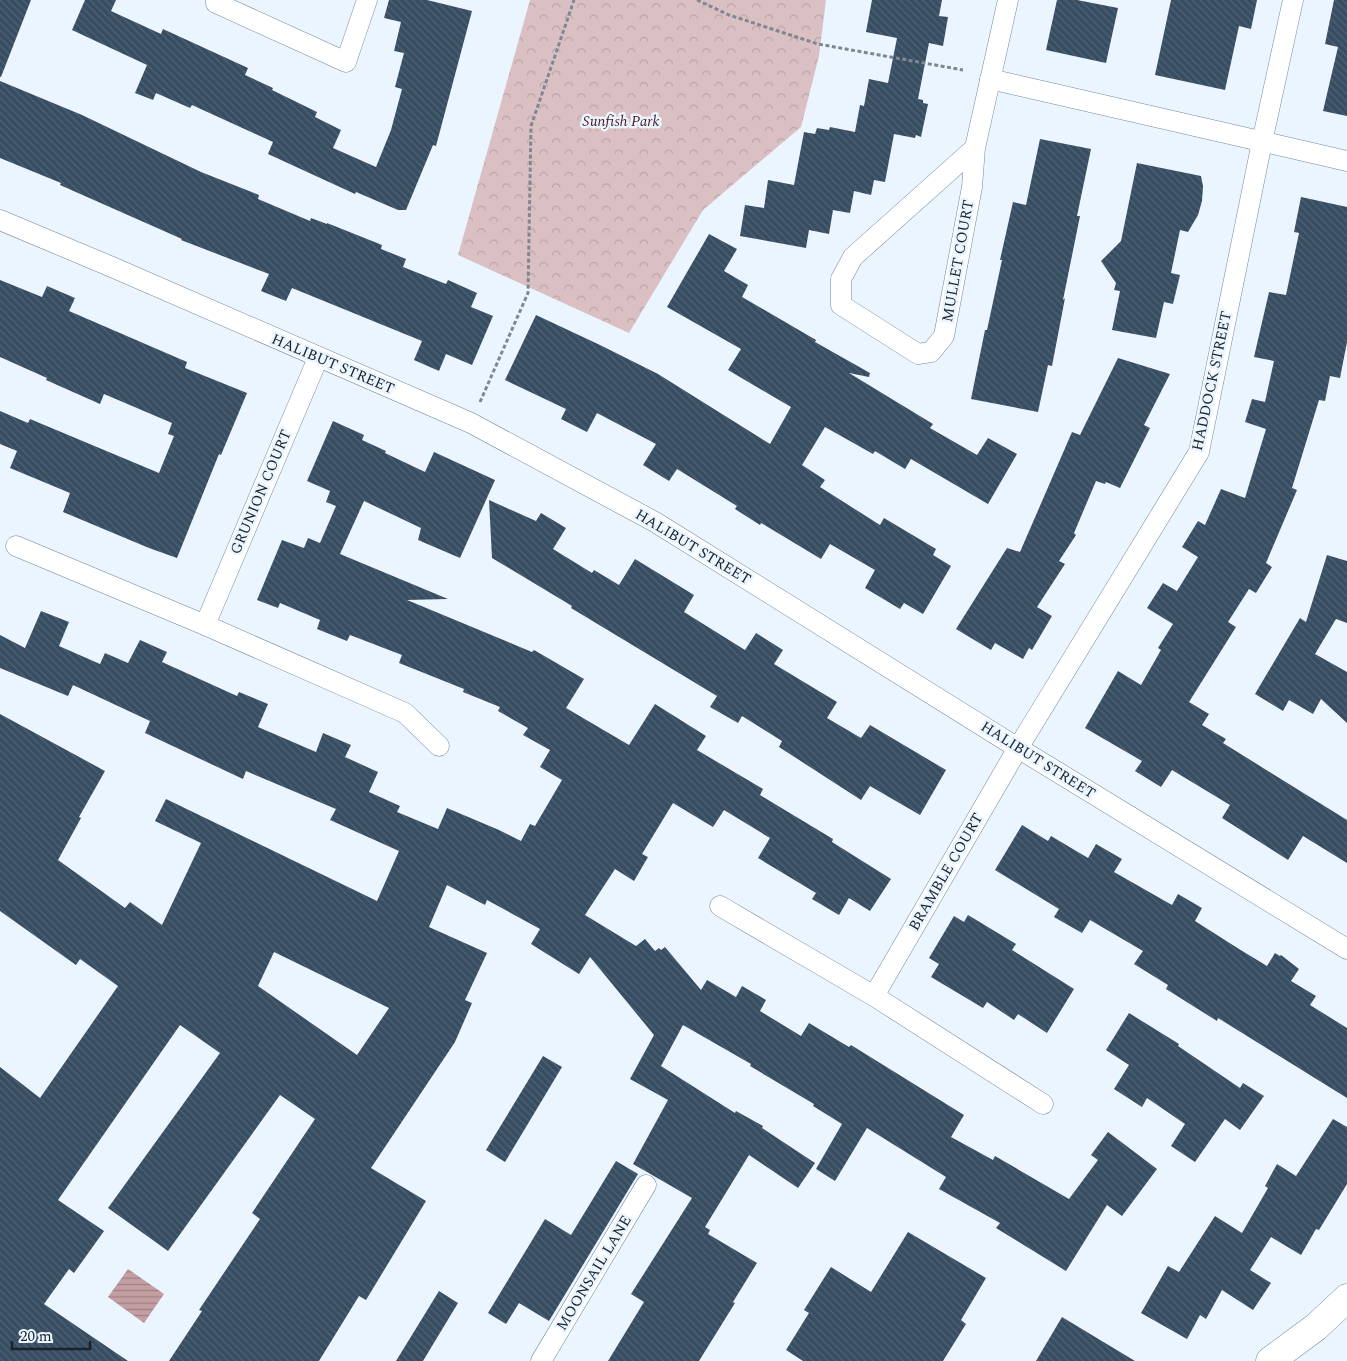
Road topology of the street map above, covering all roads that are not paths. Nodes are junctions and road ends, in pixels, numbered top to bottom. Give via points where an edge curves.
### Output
1 (216, 0) edge
2 (368, 0) edge
3 (1008, 0) edge
4 (1293, 0) edge
5 (990, 79) junction
6 (1262, 142) junction
7 (975, 148) junction
8 (1347, 161) edge
9 (0, 220) edge
10 (318, 358) junction
11 (16, 546) dead end
12 (205, 625) junction
13 (439, 746) dead end
14 (1018, 748) junction
15 (720, 906) dead end
16 (1347, 949) edge
17 (874, 996) junction
18 (1043, 1104) dead end
19 (646, 1186) dead end
20 (1347, 1298) edge
21 (541, 1361) edge
22 (1270, 1361) edge

1 - 2 street via 216,3 346,62
3 - 5 street, MULLET COURT
4 - 6 street, HADDOCK STREET
5 - 6 street
5 - 7 street, MULLET COURT
6 - 8 street
6 - 14 street, HADDOCK STREET via 1199,452
7 - 7 street, MULLET COURT via 854,257 841,279 841,305 918,354 931,352 944,336 972,186
9 - 10 street, HALIBUT STREET
10 - 12 street, GRUNION COURT
10 - 14 street, HALIBUT STREET via 471,423 655,522
11 - 12 street
12 - 13 street via 406,713
14 - 16 street, HALIBUT STREET
14 - 17 street, BRAMBLE COURT
15 - 17 street
17 - 18 street
19 - 21 street, MOONSAIL LANE
20 - 22 main road

